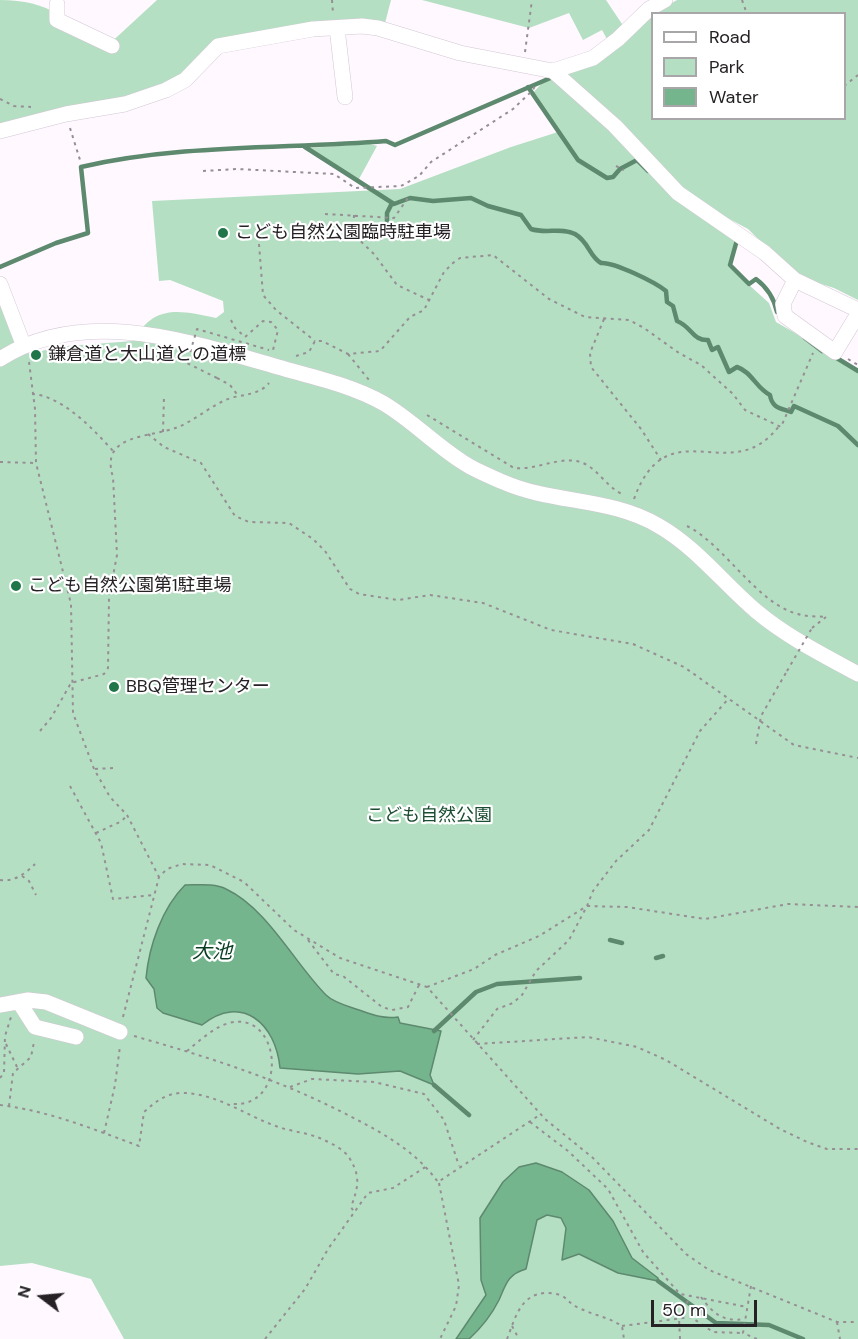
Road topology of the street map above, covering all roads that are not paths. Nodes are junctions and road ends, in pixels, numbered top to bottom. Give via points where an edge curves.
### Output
1 (664, 0) edge
2 (55, 1) edge
3 (337, 28) junction
4 (112, 46) dead end
5 (547, 70) junction
6 (345, 97) dead end
7 (0, 131) edge
8 (795, 280) junction
9 (0, 284) edge
10 (858, 312) edge
11 (23, 345) junction
12 (0, 359) edge
13 (858, 674) edge
14 (11, 1004) edge
15 (122, 1033) road end
16 (76, 1037) dead end

1 - 5 street via 593,58
2 - 4 street via 57,20
3 - 5 street via 378,28 460,52
3 - 6 street
3 - 7 street via 218,46 185,81 166,90 125,104
5 - 8 street via 615,126 678,193 740,235
8 - 10 street
8 - 10 street via 783,304 785,316 835,352
9 - 11 street
11 - 12 street
11 - 13 street via 55,335 87,332 176,339 349,388 382,402 462,462 491,477 523,489 606,504 657,524 688,546 749,605 789,636
14 - 15 street via 46,1002
14 - 16 street via 37,1028

